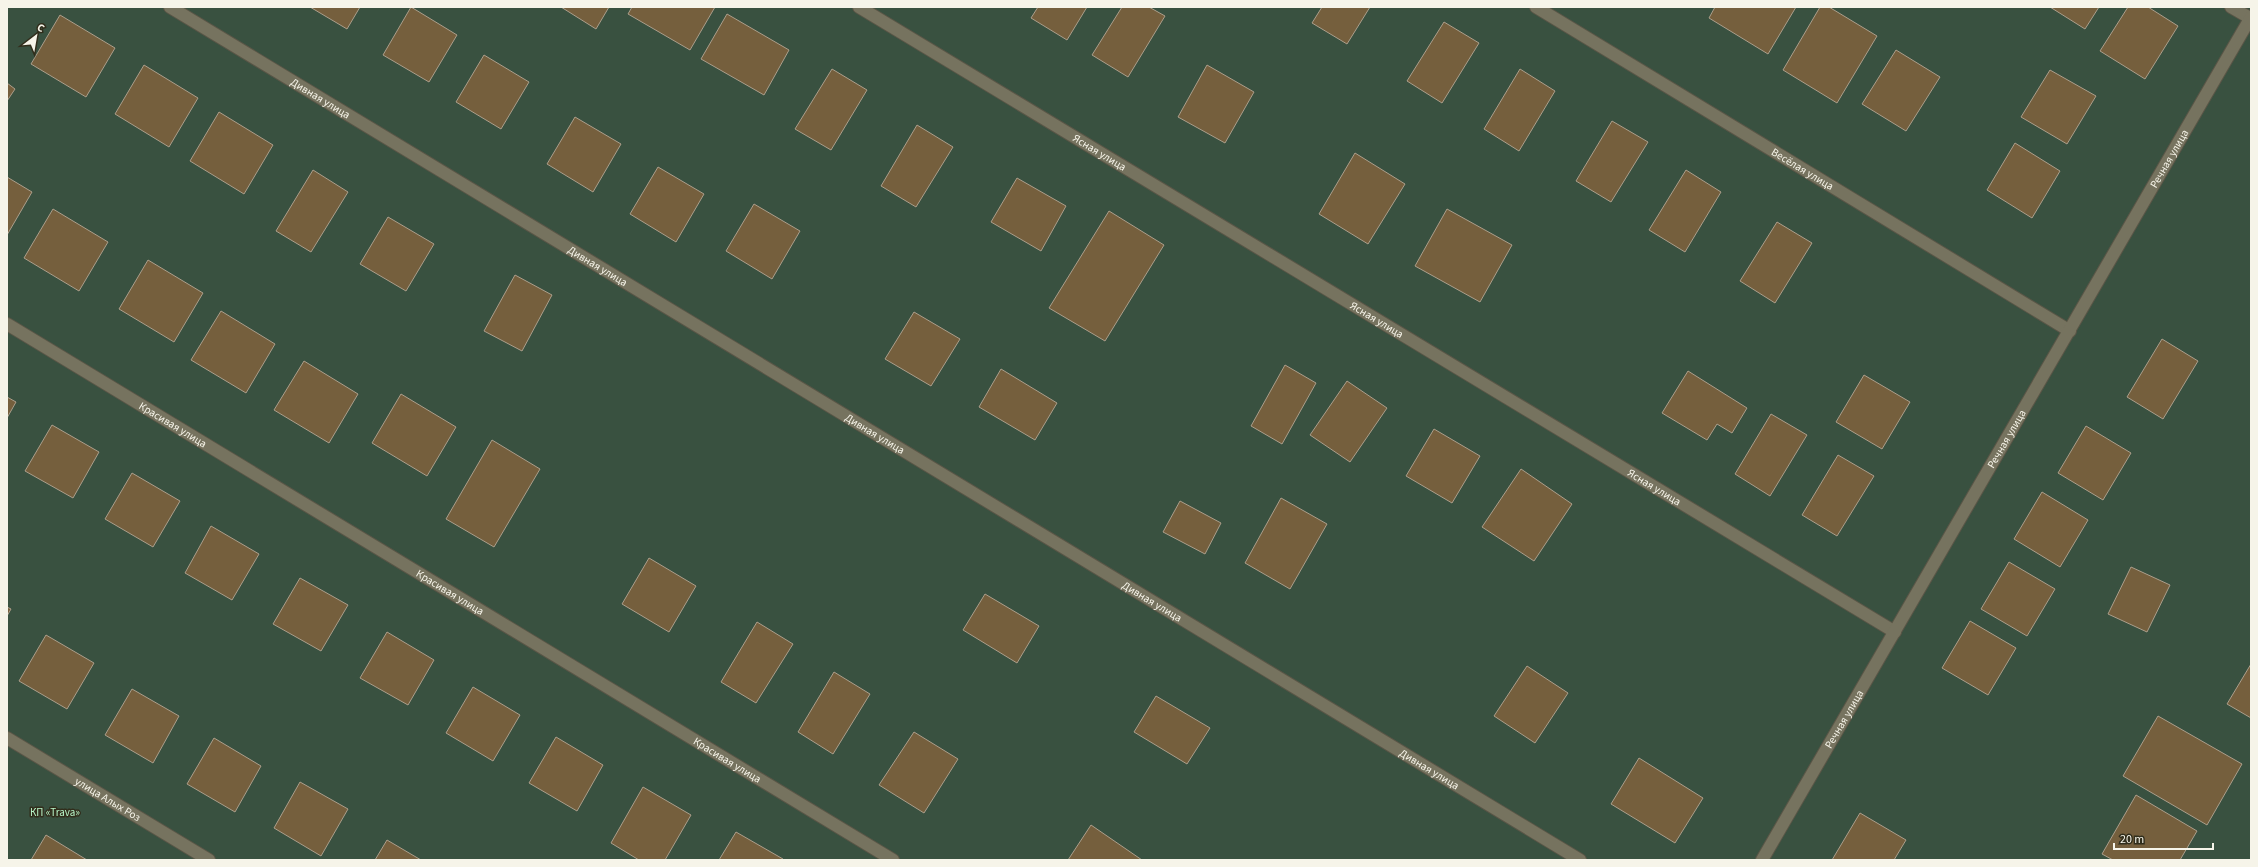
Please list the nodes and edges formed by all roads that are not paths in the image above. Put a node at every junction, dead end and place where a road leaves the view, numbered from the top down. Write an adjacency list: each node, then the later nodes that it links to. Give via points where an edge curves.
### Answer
1 (170, 7): 12 (street, Дивная улица)
2 (859, 7): 8 (street, Ясная улица)
3 (1536, 7): 7 (street, Весёлая улица)
4 (2231, 7): 5 (street)
5 (2250, 18): 7 (street, Речная улица)
6 (7, 324): 11 (street, Красивая улица)
7 (2070, 331): 8 (street, Речная улица)
8 (1895, 632): 13 (street, Речная улица)
9 (7, 738): 10 (street, улица Алых Роз)
10 (209, 860)
11 (893, 860)
12 (1580, 860)
13 (1762, 860)

